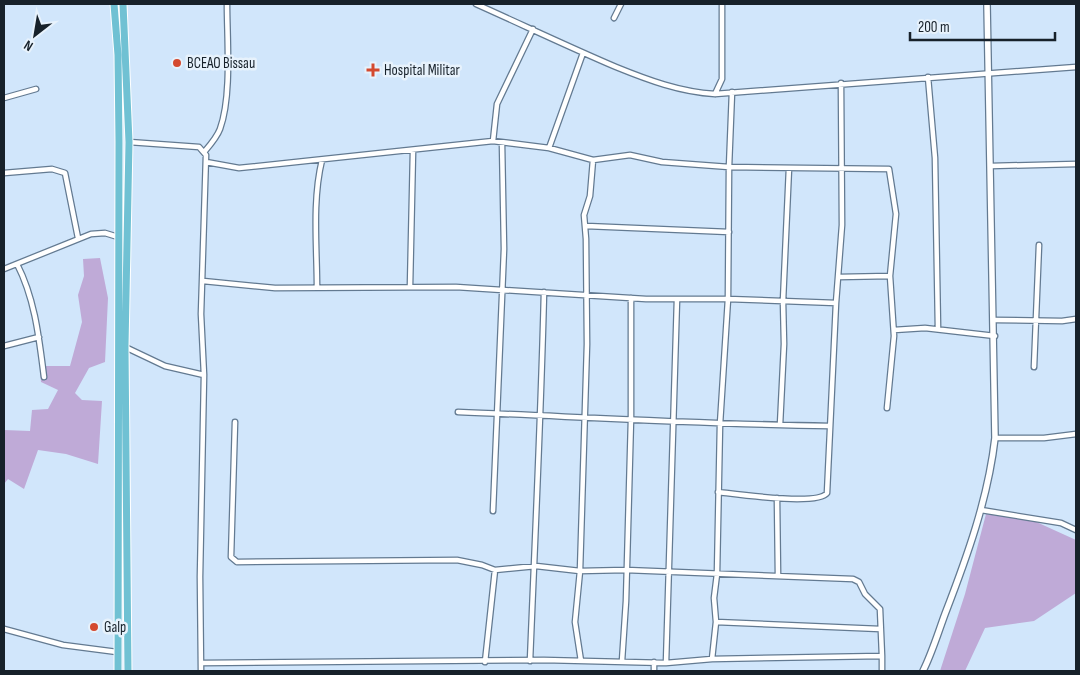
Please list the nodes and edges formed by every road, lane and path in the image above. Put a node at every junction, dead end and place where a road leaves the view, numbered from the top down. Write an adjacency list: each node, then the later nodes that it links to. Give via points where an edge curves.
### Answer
1 (114, 4): 36 (main road, via 118,55)
2 (123, 4): 20 (main road)
3 (227, 4): 23 (street, via 223,114 218,134)
4 (476, 4): 9 (street)
5 (621, 4): 8 (street)
6 (722, 4): 17 (street, via 722,79)
7 (987, 4): 12 (street)
8 (614, 18)
9 (533, 29): 10 (street); 19 (street, via 497,104)
10 (583, 53): 17 (street, via 652,81 693,93); 22 (street)
11 (1076, 67): 12 (street)
12 (989, 72): 13 (street); 29 (street)
13 (928, 76): 14 (street); 57 (street, via 935,158)
14 (841, 83): 16 (street); 32 (street)
15 (36, 89): 18 (street)
16 (732, 92): 17 (street); 30 (street)
17 (715, 94)
18 (4, 98)
19 (493, 141): 21 (street); 24 (street)
20 (129, 142): 23 (street, via 193,146); 62 (main road)
21 (502, 143): 22 (street); 46 (street)
22 (549, 148): 26 (street)
23 (205, 151): 27 (street)
24 (413, 151): 25 (street); 44 (street)
25 (322, 160): 27 (street, via 239,168); 45 (street, via 318,175 316,223)
26 (593, 160): 30 (street, via 630,155 662,162); 34 (street, via 590,196 584,210)
27 (206, 162): 43 (street)
28 (1076, 164): 29 (street)
29 (991, 166): 54 (street)
30 (729, 167): 31 (street); 35 (street)
31 (790, 168): 32 (street); 52 (street)
32 (840, 169): 41 (street, via 884,168 891,172 896,214); 42 (street, via 842,225)
33 (4, 173): 37 (street, via 52,169 65,173)
34 (586, 226): 35 (street); 48 (street)
35 (729, 232): 51 (street)
36 (118, 237): 37 (street, via 99,233); 94 (main road)
37 (78, 238): 39 (street)
38 (1039, 245): 56 (street)
39 (16, 264): 40 (street); 60 (street, via 29,294)
40 (4, 269)
41 (890, 276): 42 (street); 58 (street)
42 (839, 277): 53 (street)
43 (203, 281): 45 (street, via 276,288); 64 (street)
44 (410, 287): 45 (street); 46 (street)
45 (317, 288)
46 (502, 290): 47 (street); 68 (street)
47 (544, 292): 48 (street); 69 (street)
48 (587, 294): 49 (street); 70 (street)
49 (631, 298): 50 (street); 71 (street)
50 (676, 298): 51 (street); 73 (street)
51 (728, 299): 52 (street); 74 (street)
52 (783, 301): 53 (street); 75 (street)
53 (836, 303): 76 (street)
54 (995, 320): 56 (street); 59 (street)
55 (1076, 320): 56 (street)
56 (1038, 321): 63 (street)
57 (938, 329): 58 (street); 59 (street)
58 (894, 330): 66 (street)
59 (995, 336): 78 (street)
60 (39, 337): 61 (street); 65 (street)
61 (4, 346)
62 (125, 347): 64 (street, via 165,366); 105 (main road)
63 (1034, 367)
64 (204, 375): 102 (street, via 200,577)
65 (44, 377)
66 (887, 408)
67 (458, 412): 68 (street)
68 (496, 414): 69 (street); 82 (street)
69 (541, 415): 70 (street); 84 (street, via 536,473)
70 (585, 416): 71 (street); 87 (street)
71 (631, 419): 73 (street); 86 (street)
72 (235, 422): 85 (street, via 231,557 238,562 457,560)
73 (673, 422): 74 (street); 88 (street)
74 (720, 424): 75 (street); 79 (street)
75 (780, 425): 76 (street)
76 (829, 426): 80 (street, via 826,495)
77 (1076, 434): 78 (street)
78 (995, 438): 81 (street)
79 (718, 492): 80 (street); 89 (street)
80 (777, 498): 90 (street)
81 (981, 510): 83 (street, via 1061,524); 109 (street, via 966,560)
82 (493, 511)
83 (1076, 530)
84 (536, 566): 85 (street); 87 (street); 97 (street)
85 (495, 570): 100 (street)
86 (626, 570): 87 (street); 88 (street); 99 (street)
87 (580, 571): 98 (street, via 575,622)
88 (670, 571): 89 (street); 103 (street)
89 (717, 574): 90 (street); 91 (street)
90 (778, 576): 93 (street, via 857,580 864,594 879,608)
91 (716, 622): 93 (street); 96 (street)
92 (4, 629): 94 (street, via 63,645)
93 (880, 629): 95 (street)
94 (117, 652): 104 (main road)
95 (882, 656): 96 (street); 108 (street)
96 (712, 659): 103 (street)
97 (530, 661): 98 (street); 100 (street)
98 (581, 661): 99 (street)
99 (622, 661): 101 (street)
100 (486, 662): 102 (street)
101 (654, 662): 103 (street); 107 (street)
102 (202, 663): 106 (street)
103 (666, 663)
104 (118, 671)
105 (128, 671)
106 (201, 671)
107 (654, 671)
108 (882, 671)
109 (923, 671)

